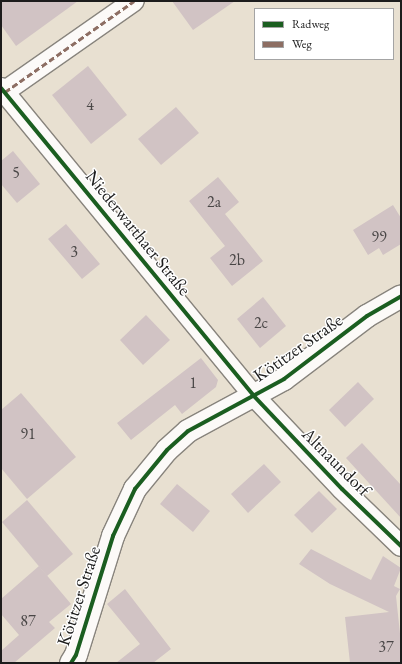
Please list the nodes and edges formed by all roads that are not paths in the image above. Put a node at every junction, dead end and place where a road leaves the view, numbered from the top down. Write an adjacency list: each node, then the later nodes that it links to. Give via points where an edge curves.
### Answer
1 (134, 1): 2 (street, Niederwarthaer Straße)
2 (2, 91): 4 (street, Niederwarthaer Straße)
3 (401, 296): 4 (street, Kötitzer Straße, via 368,316 284,380)
4 (253, 395): 5 (street, Altnaundorf, via 336,483); 6 (street, Kötitzer Straße, via 188,431 167,450 135,489 113,536)
5 (401, 546)
6 (72, 663)

